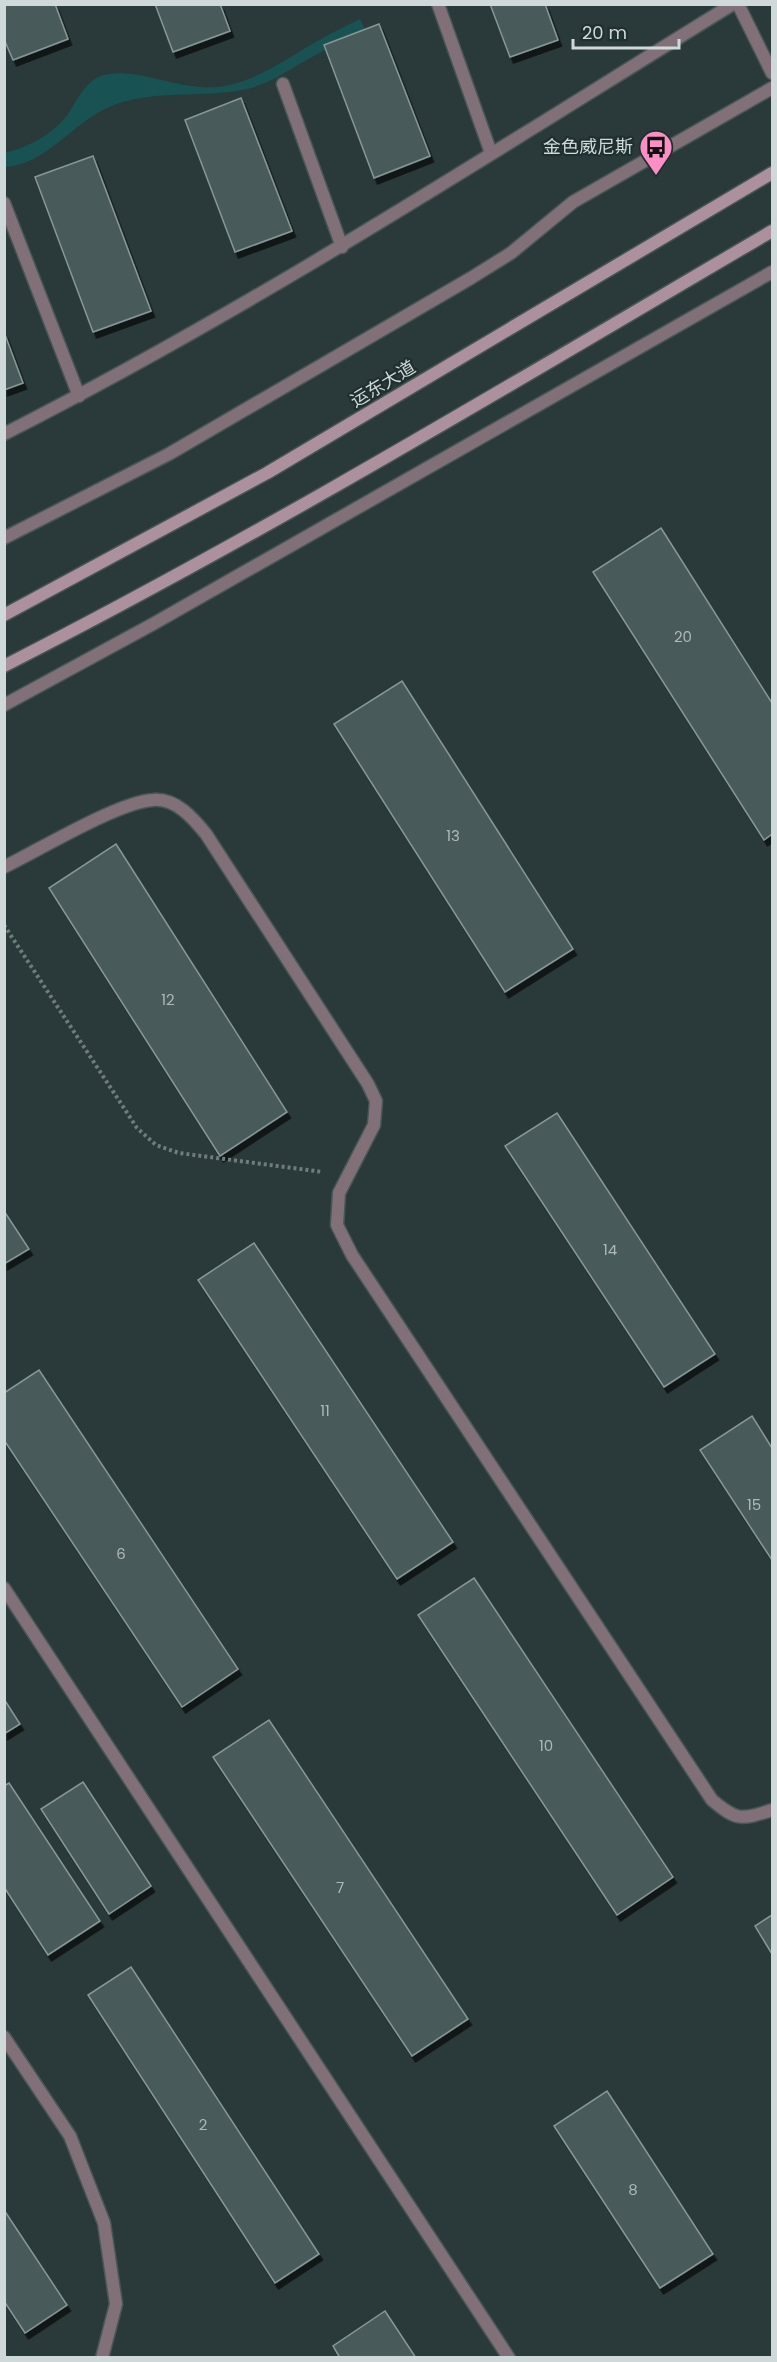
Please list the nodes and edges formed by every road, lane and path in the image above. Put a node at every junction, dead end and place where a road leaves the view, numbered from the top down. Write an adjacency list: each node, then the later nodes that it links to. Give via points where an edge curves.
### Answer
1 (438, 4): 7 (lane)
2 (733, 4): 7 (lane)
3 (738, 4): 4 (lane)
4 (772, 73)
5 (283, 84): 11 (lane)
6 (772, 88): 15 (lane, via 573,202 511,253 471,278 169,454)
7 (491, 153): 11 (lane)
8 (772, 173): 16 (main road, 运东大道, via 267,473)
9 (4, 203): 13 (lane)
10 (772, 231): 17 (main road, via 310,501)
11 (342, 247): 13 (lane)
12 (772, 272): 18 (lane)
13 (80, 396): 14 (lane)
14 (4, 434)
15 (4, 538)
16 (4, 615)
17 (4, 666)
18 (4, 705)
19 (4, 867): 21 (lane, via 123,809 154,800 179,807 193,818 376,1101 374,1125)
20 (4, 925): 21 (path, via 137,1128 156,1145 179,1153)
21 (348, 1175): 23 (lane, via 339,1193 337,1225 352,1255 712,1800 730,1816 750,1817)
22 (4, 1588): 26 (lane)
23 (772, 1810)
24 (4, 2037): 25 (lane, via 70,2136 104,2223 116,2304)
25 (102, 2358)
26 (509, 2358)

